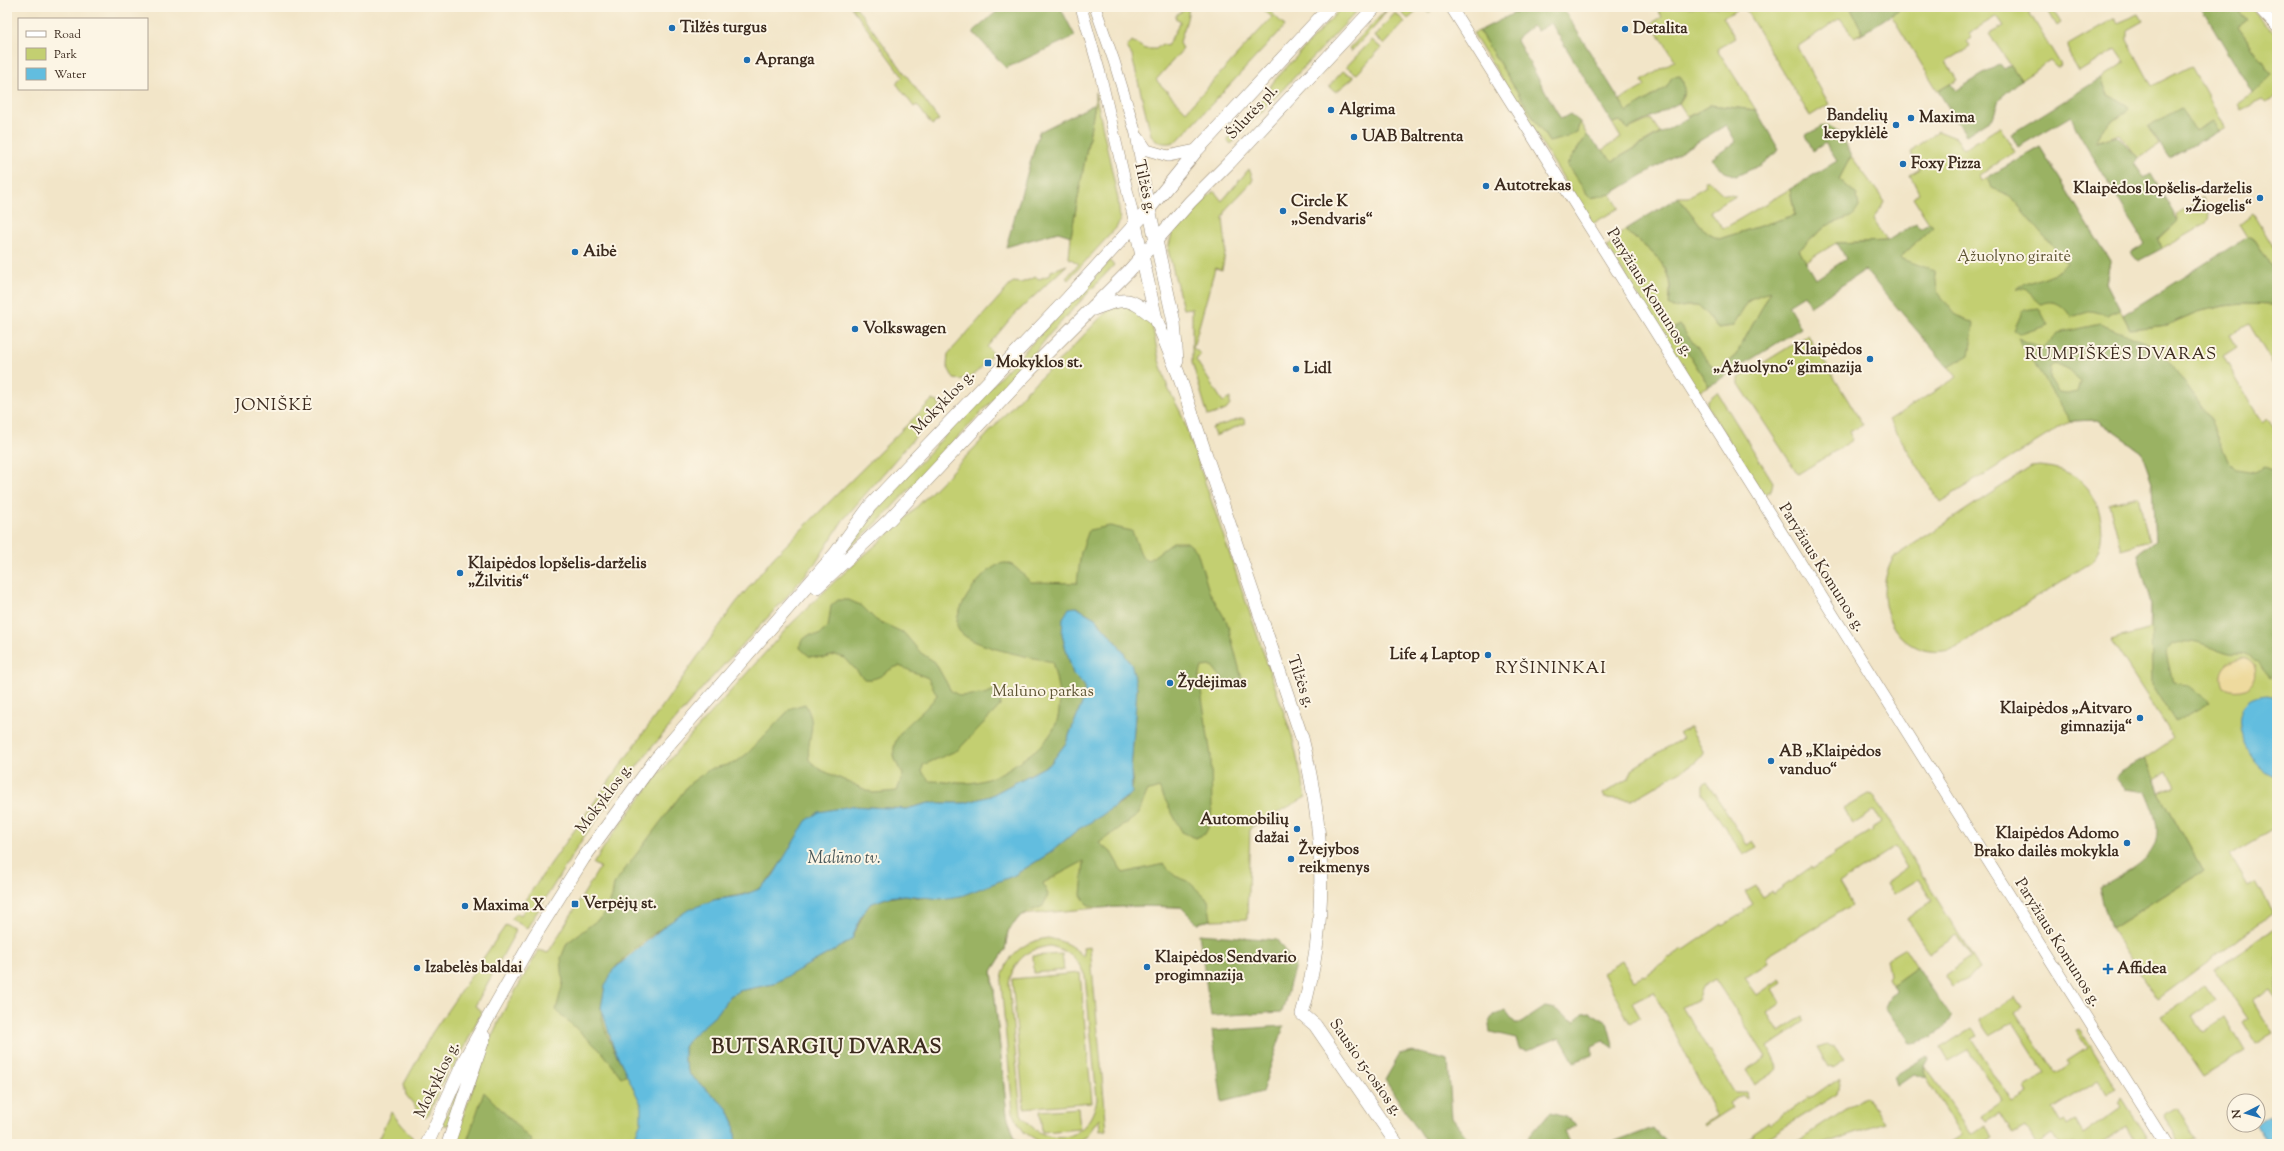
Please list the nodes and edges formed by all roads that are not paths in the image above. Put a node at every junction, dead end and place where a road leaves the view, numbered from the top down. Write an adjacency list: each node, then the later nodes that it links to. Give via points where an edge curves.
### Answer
1 (1081, 7): 11 (street, Tilžės g., via 1100,73)
2 (1095, 7): 8 (street, Tilžės g.)
3 (1330, 7): 9 (main road, Šilutės pl.)
4 (1374, 7): 12 (main road, Šilutės pl., via 1229,163 1186,205)
5 (1451, 7): 23 (street, Paryžiaus Komunos g.)
6 (2258, 7): 7 (street)
7 (2277, 27)
8 (1136, 134): 9 (street, via 1148,150 1168,156); 10 (street, Tilžės g.)
9 (1197, 150): 10 (main road, Šilutės pl.)
10 (1149, 208): 11 (main road, Mokyklos g.); 12 (main road, Tilžės g.)
11 (1135, 224): 13 (main road, Tilžės g.); 17 (main road, Mokyklos g., via 870,506 835,554)
12 (1156, 242): 13 (main road, Mokyklos g.); 16 (main road, Tilžės g., via 1174,322)
13 (1141, 258): 14 (main road, Mokyklos g.); 15 (main road, Tilžės g.)
14 (1090, 310): 15 (main road, via 1119,300 1127,300 1137,304); 17 (main road, Mokyklos g., via 890,519)
15 (1156, 319): 16 (main road, Tilžės g.)
16 (1178, 373): 19 (main road, Tilžės g., via 1302,738 1316,802 1321,866 1320,910 1312,970)
17 (773, 628): 18 (main road, Mokyklos g., via 694,714 607,823 550,911)
18 (494, 1011): 20 (main road, Mokyklos g., via 466,1057); 21 (main road, Mokyklos g.)
19 (1302, 1014): 22 (main road, Sausio 15-osios g., via 1315,1025)
20 (428, 1139): 21 (main road)
21 (449, 1142)
22 (1397, 1144)
23 (2166, 1144)

